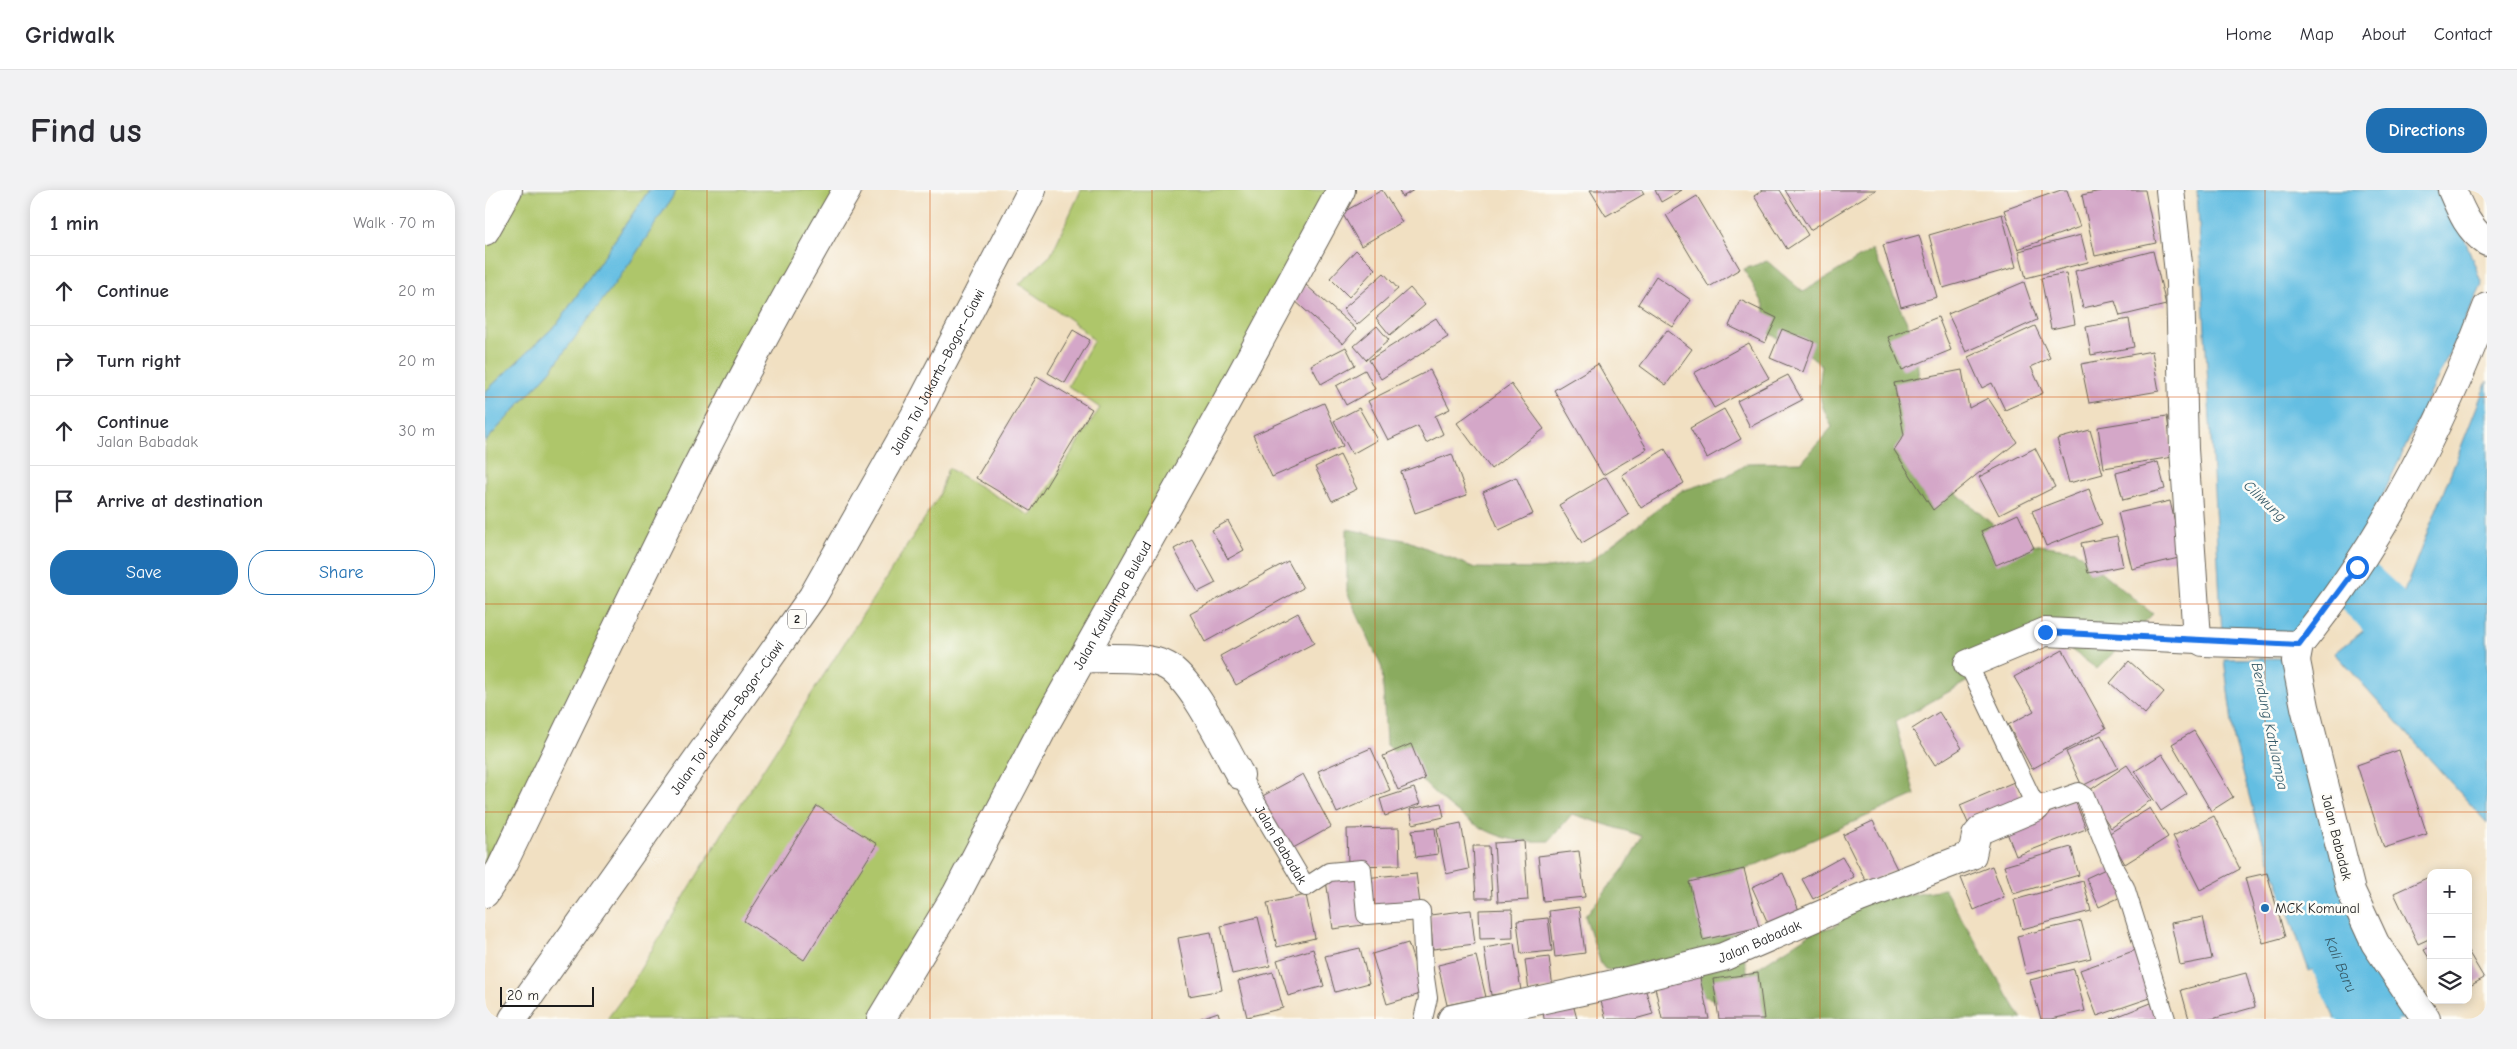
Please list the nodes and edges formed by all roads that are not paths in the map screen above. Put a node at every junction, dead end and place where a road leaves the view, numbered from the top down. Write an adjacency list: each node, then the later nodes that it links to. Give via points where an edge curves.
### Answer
1 (508, 190): 7 (main road)
2 (847, 190): 16 (main road, via 787,292 622,618 500,870)
3 (1032, 190): 17 (main road, Jalan Tol Jakarta–Bogor–Ciawi / 2, via 917,412 813,596)
4 (1341, 190): 12 (main road, Jalan Katulampa Buleud)
5 (2170, 190): 10 (main road, via 2180,282 2184,449)
6 (2452, 190): 8 (main road, via 2464,218)
7 (485, 230)
8 (2487, 242)
9 (2487, 307): 11 (main road, via 2451,395 2403,492 2357,567)
10 (2208, 641): 11 (main road); 13 (main road, via 2045,632)
11 (2294, 643): 22 (main road, Jalan Babadak, via 2305,707 2351,891 2375,943)
12 (1083, 658): 14 (main road, via 1138,660 1167,666 1201,706); 18 (main road, Jalan Katulampa Buleud, via 960,889)
13 (1967, 664): 15 (lane)
14 (1240, 775): 19 (lane, Jalan Babadak, via 1306,887 1329,872 1362,869 1366,915 1421,911 1428,998)
15 (2036, 807): 20 (main road, Jalan Babadak, via 1981,830 1976,836 1972,855 1860,898 1723,957); 21 (lane, Jalan Babadak, via 2079,792 2085,796 2125,887)
16 (485, 893)
17 (513, 1019)
18 (881, 1019)
19 (1423, 1019)
20 (1453, 1019)
21 (2166, 1019)
22 (2426, 1019)

